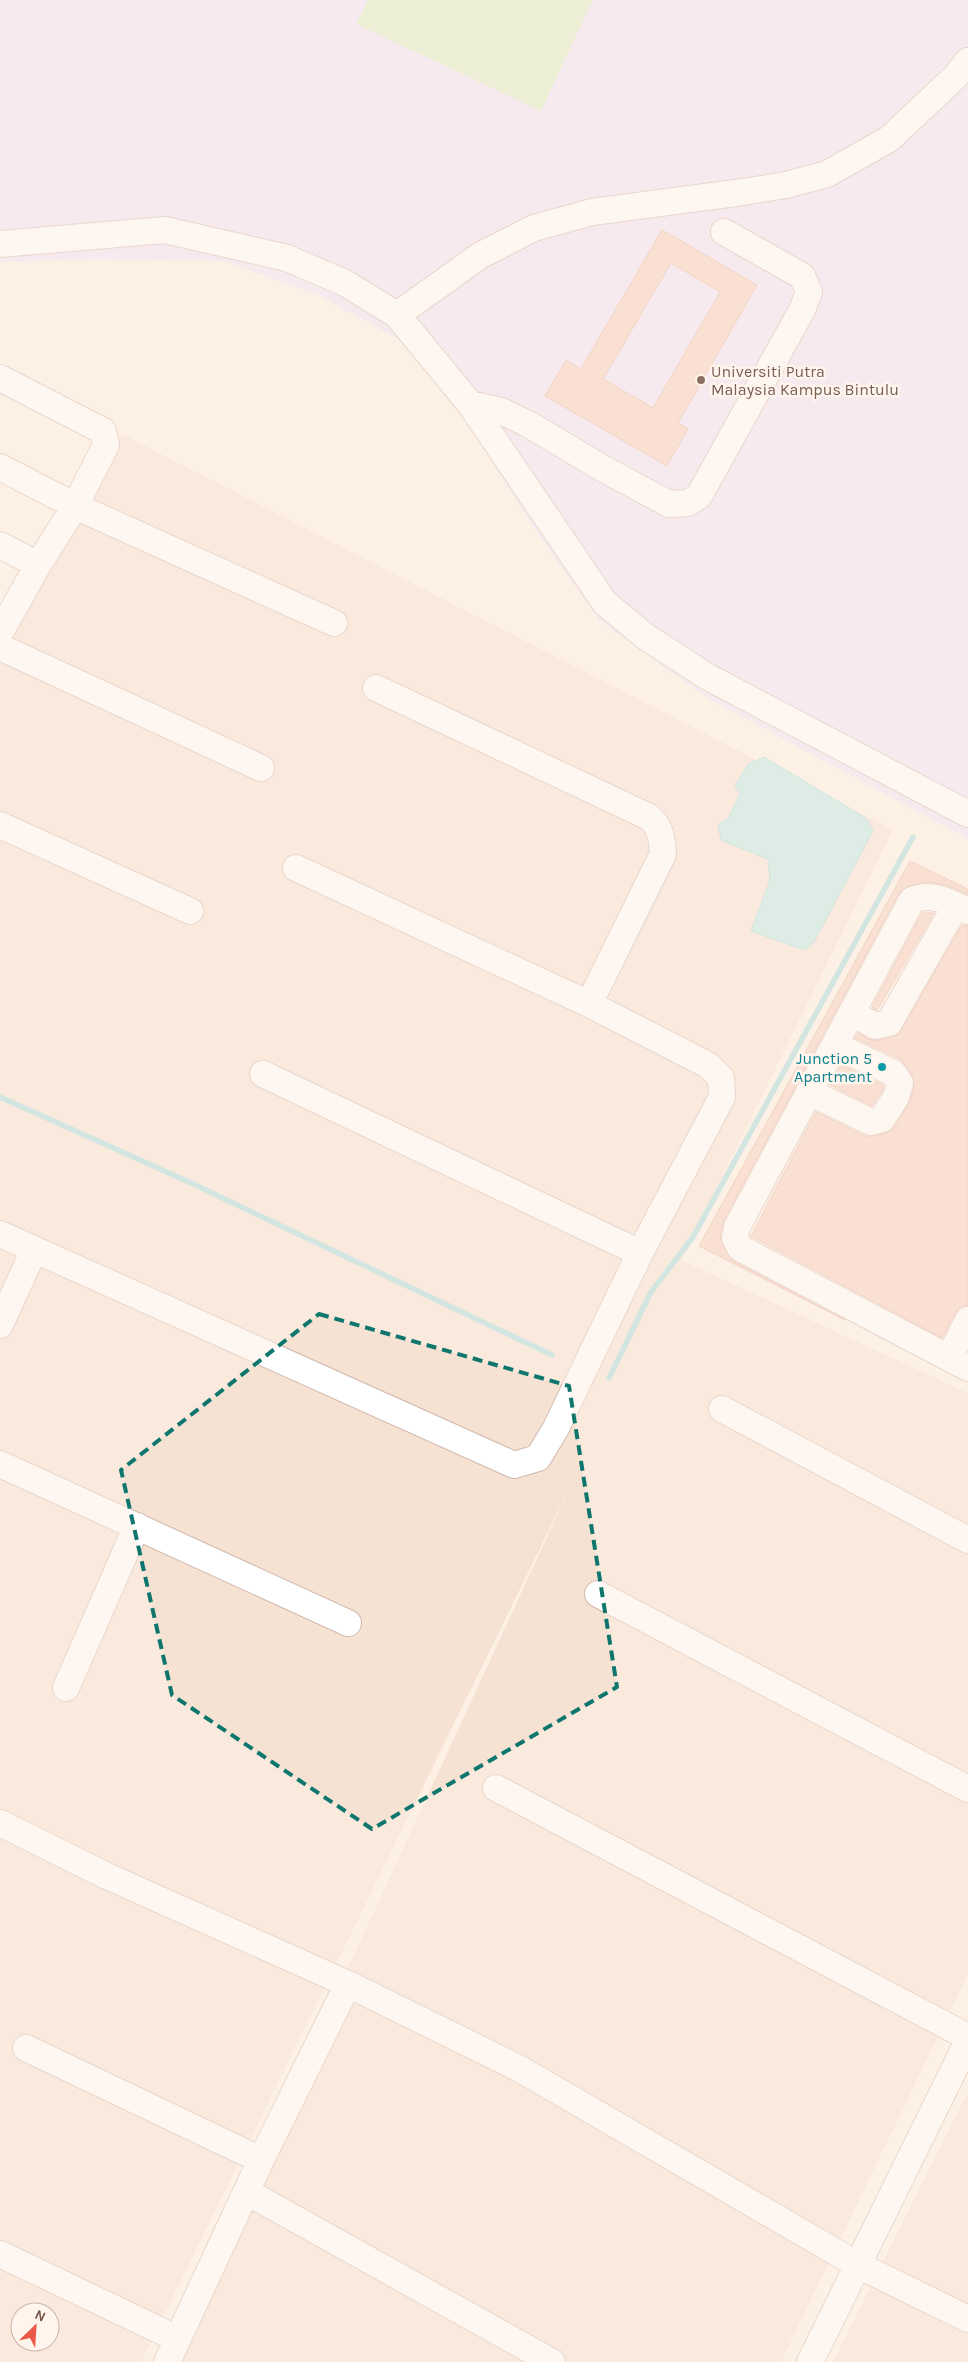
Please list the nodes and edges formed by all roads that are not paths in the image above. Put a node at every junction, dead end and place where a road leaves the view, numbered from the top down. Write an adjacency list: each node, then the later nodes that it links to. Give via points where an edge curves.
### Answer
1 (968, 61): 4 (street, via 955,78 889,139 827,174 777,186 592,212 534,228 482,256)
2 (724, 232): 6 (street, via 802,276 808,292 802,310 698,496 688,503 669,504 530,424 501,411)
3 (0, 244): 4 (street, via 165,230 287,258 346,283)
4 (396, 315): 6 (street)
5 (0, 378): 8 (street, via 104,431 106,445)
6 (470, 404): 16 (street, via 605,603 646,638 708,677)
7 (0, 467): 8 (street)
8 (75, 506): 10 (street); 11 (street)
9 (0, 545): 10 (street)
10 (38, 565): 12 (street)
11 (334, 623)
12 (0, 633)
13 (0, 647): 15 (street)
14 (376, 688): 21 (street, via 656,823 663,854)
15 (261, 768)
16 (968, 814)
17 (0, 825): 20 (street)
18 (296, 868): 21 (street)
19 (962, 908): 22 (street, via 890,1023 875,1026); 22 (street, via 932,896 912,900)
20 (190, 911)
21 (589, 1004): 28 (street, via 708,1065 721,1078 722,1097)
22 (852, 1013): 23 (street)
23 (835, 1045): 25 (street); 25 (street, via 893,1073 900,1083 890,1109 882,1119 871,1122)
24 (263, 1074): 28 (street)
25 (809, 1092): 31 (street, via 737,1227 735,1238 740,1248)
26 (0, 1234): 27 (street)
27 (34, 1250): 28 (street, via 514,1464 538,1458 556,1428); 30 (street)
28 (640, 1253)
29 (968, 1320): 31 (street)
30 (0, 1325)
31 (958, 1363)
32 (722, 1410): 35 (street)
33 (0, 1464): 34 (street)
34 (137, 1526): 37 (street); 38 (street)
35 (968, 1540)
36 (598, 1594): 40 (street)
37 (348, 1623)
38 (66, 1688)
39 (496, 1788): 43 (street)
40 (968, 1789)
41 (0, 1824): 42 (street, via 107,1876)
42 (348, 1984): 47 (street); 50 (street, via 520,2069)
43 (968, 2037)
44 (968, 2041): 46 (street)
45 (26, 2048): 47 (street)
46 (960, 2077): 50 (street)
47 (261, 2160): 48 (street)
48 (246, 2192): 52 (street); 53 (street)
49 (0, 2254): 52 (street)
50 (858, 2265): 51 (street); 54 (street)
51 (968, 2319)
52 (172, 2351)
53 (552, 2362)
54 (810, 2362)

